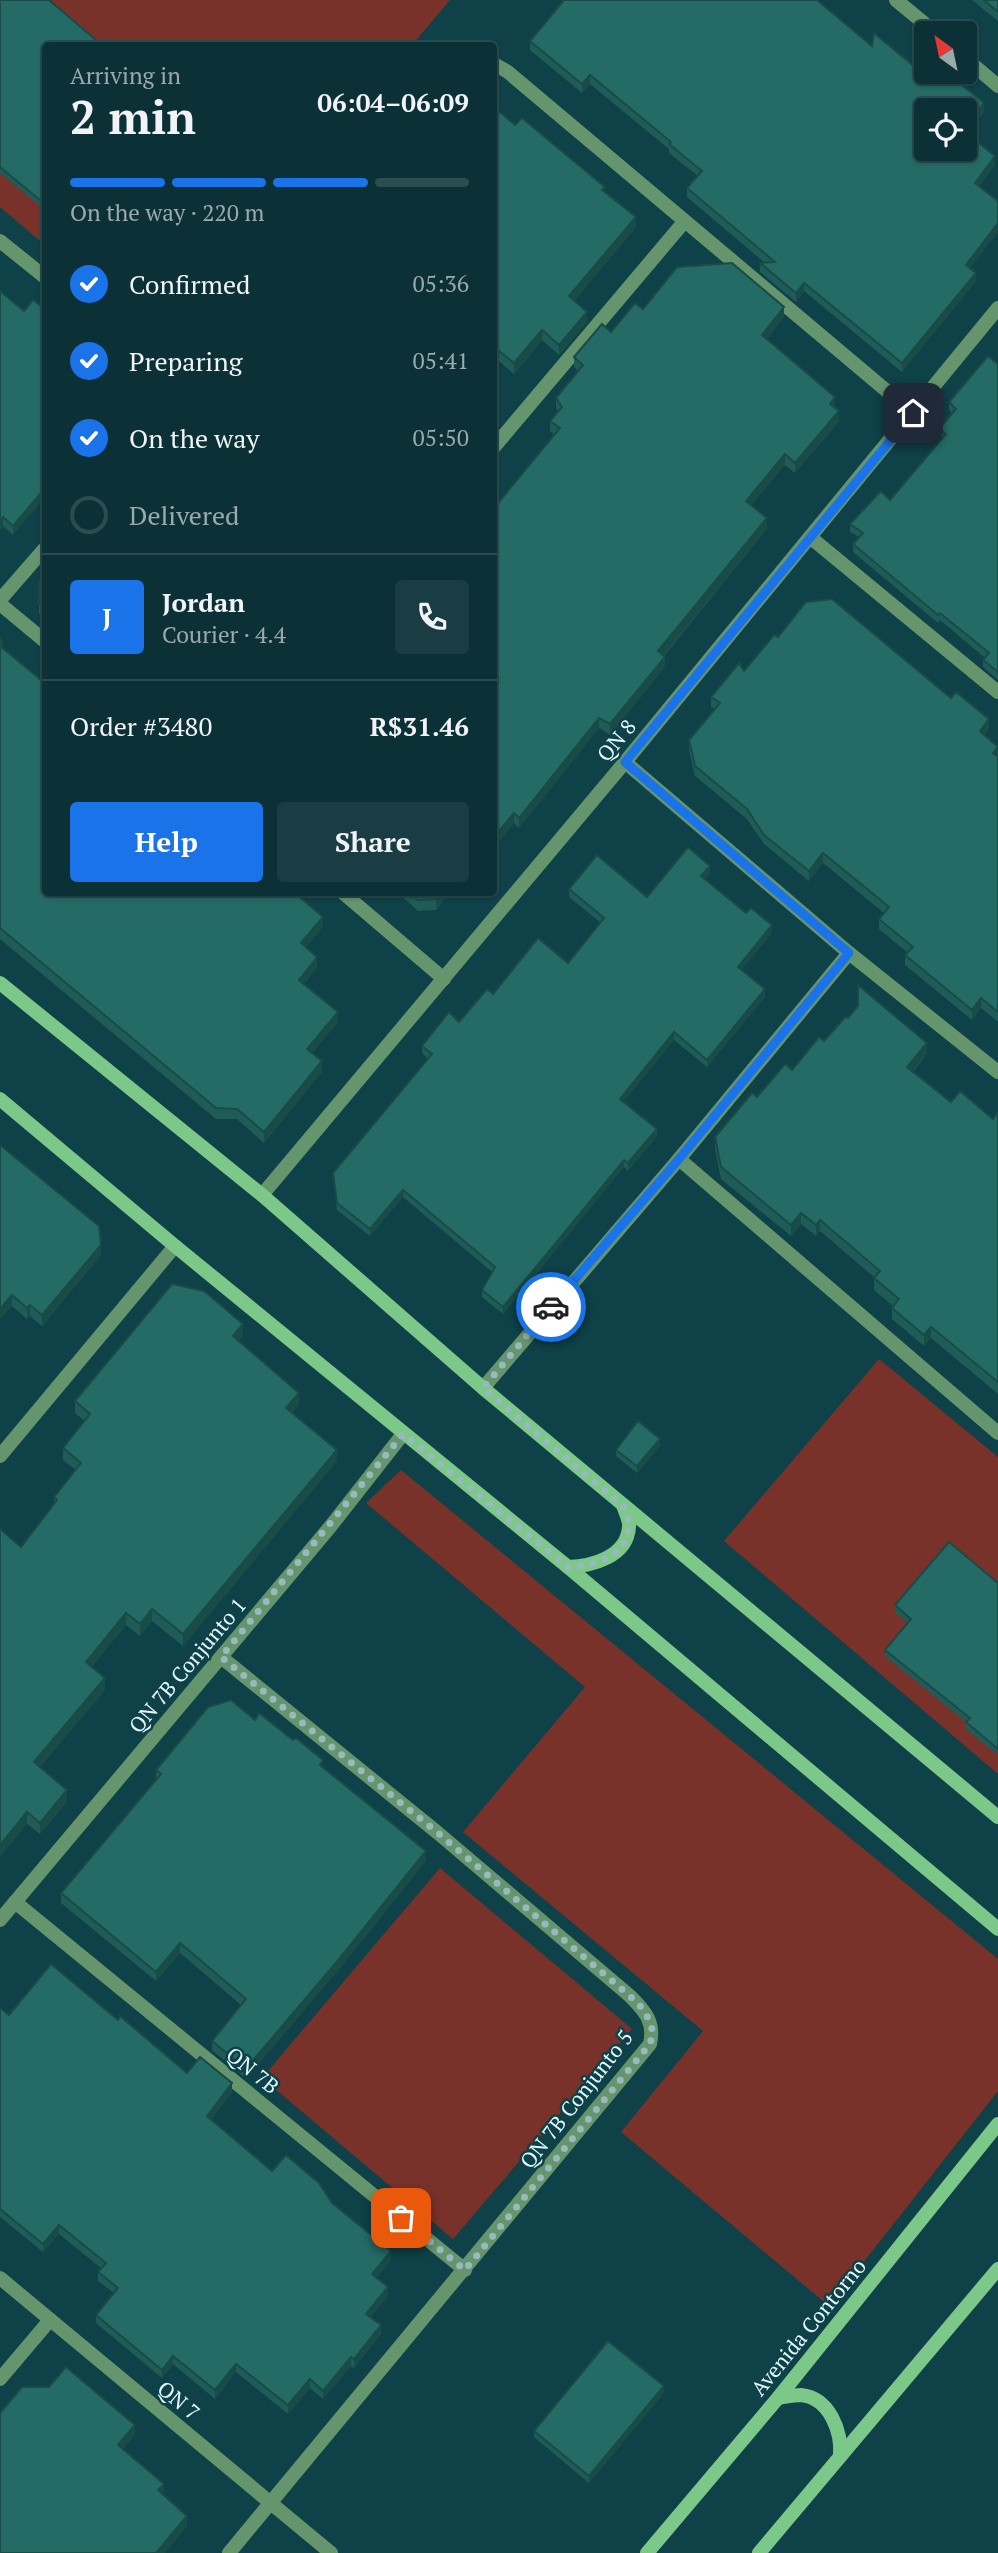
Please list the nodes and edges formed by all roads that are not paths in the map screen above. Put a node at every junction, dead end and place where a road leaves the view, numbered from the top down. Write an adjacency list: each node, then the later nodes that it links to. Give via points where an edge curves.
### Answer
1 (896, 0): 2 (street)
2 (921, 21)
3 (497, 66): 6 (street)
4 (977, 68): 5 (street)
5 (998, 86)
6 (684, 222): 10 (street); 11 (street)
7 (0, 241): 8 (street)
8 (42, 275)
9 (998, 308): 10 (street, QN 8)
10 (913, 413): 12 (street, QN 8)
11 (497, 443)
12 (810, 537): 16 (street); 17 (street, QN 8)
13 (42, 552): 14 (street)
14 (0, 602): 15 (street)
15 (42, 639)
16 (998, 692)
17 (625, 762): 19 (street); 20 (street, QN 8)
18 (347, 896): 20 (street)
19 (849, 953): 22 (street); 24 (street)
20 (444, 979): 25 (street, QN 8)
21 (0, 983): 25 (main road)
22 (998, 1072)
23 (0, 1098): 26 (main road)
24 (679, 1159): 27 (street); 28 (street)
25 (262, 1195): 27 (main road)
26 (175, 1246): 29 (main road); 30 (street)
27 (483, 1388): 31 (main road)
28 (998, 1433)
29 (403, 1434): 32 (main road); 33 (street, QN 7B Conjunto 1)
30 (0, 1456)
31 (623, 1506): 32 (main road, via 630,1525 618,1550 604,1561); 34 (main road)
32 (568, 1567): 37 (main road)
33 (221, 1657): 35 (street, QN 7B Conjunto 1); 40 (street, QN 7B Conjunto 5, via 600,1970 637,2002 649,2020 650,2044)
34 (998, 1818)
35 (15, 1902): 36 (street, QN 7B Conjunto 1); 40 (street, QN 7B)
36 (0, 1920)
37 (998, 1929)
38 (998, 2124): 44 (main road, Avenida Contorno)
39 (998, 2269): 45 (main road)
40 (465, 2270): 46 (street, QN 7B Conjunto 5)
41 (0, 2278): 42 (street, QN 7)
42 (50, 2320): 43 (street); 46 (street, QN 7)
43 (0, 2379)
44 (778, 2398): 45 (main road, via 801,2395 829,2413 840,2431); 49 (main road, Avenida Contorno)
45 (840, 2456): 50 (main road)
46 (270, 2504): 47 (street, QN 7B Conjunto 5); 48 (street, QN 7)
47 (229, 2553)
48 (331, 2553)
49 (647, 2553)
50 (759, 2553)

